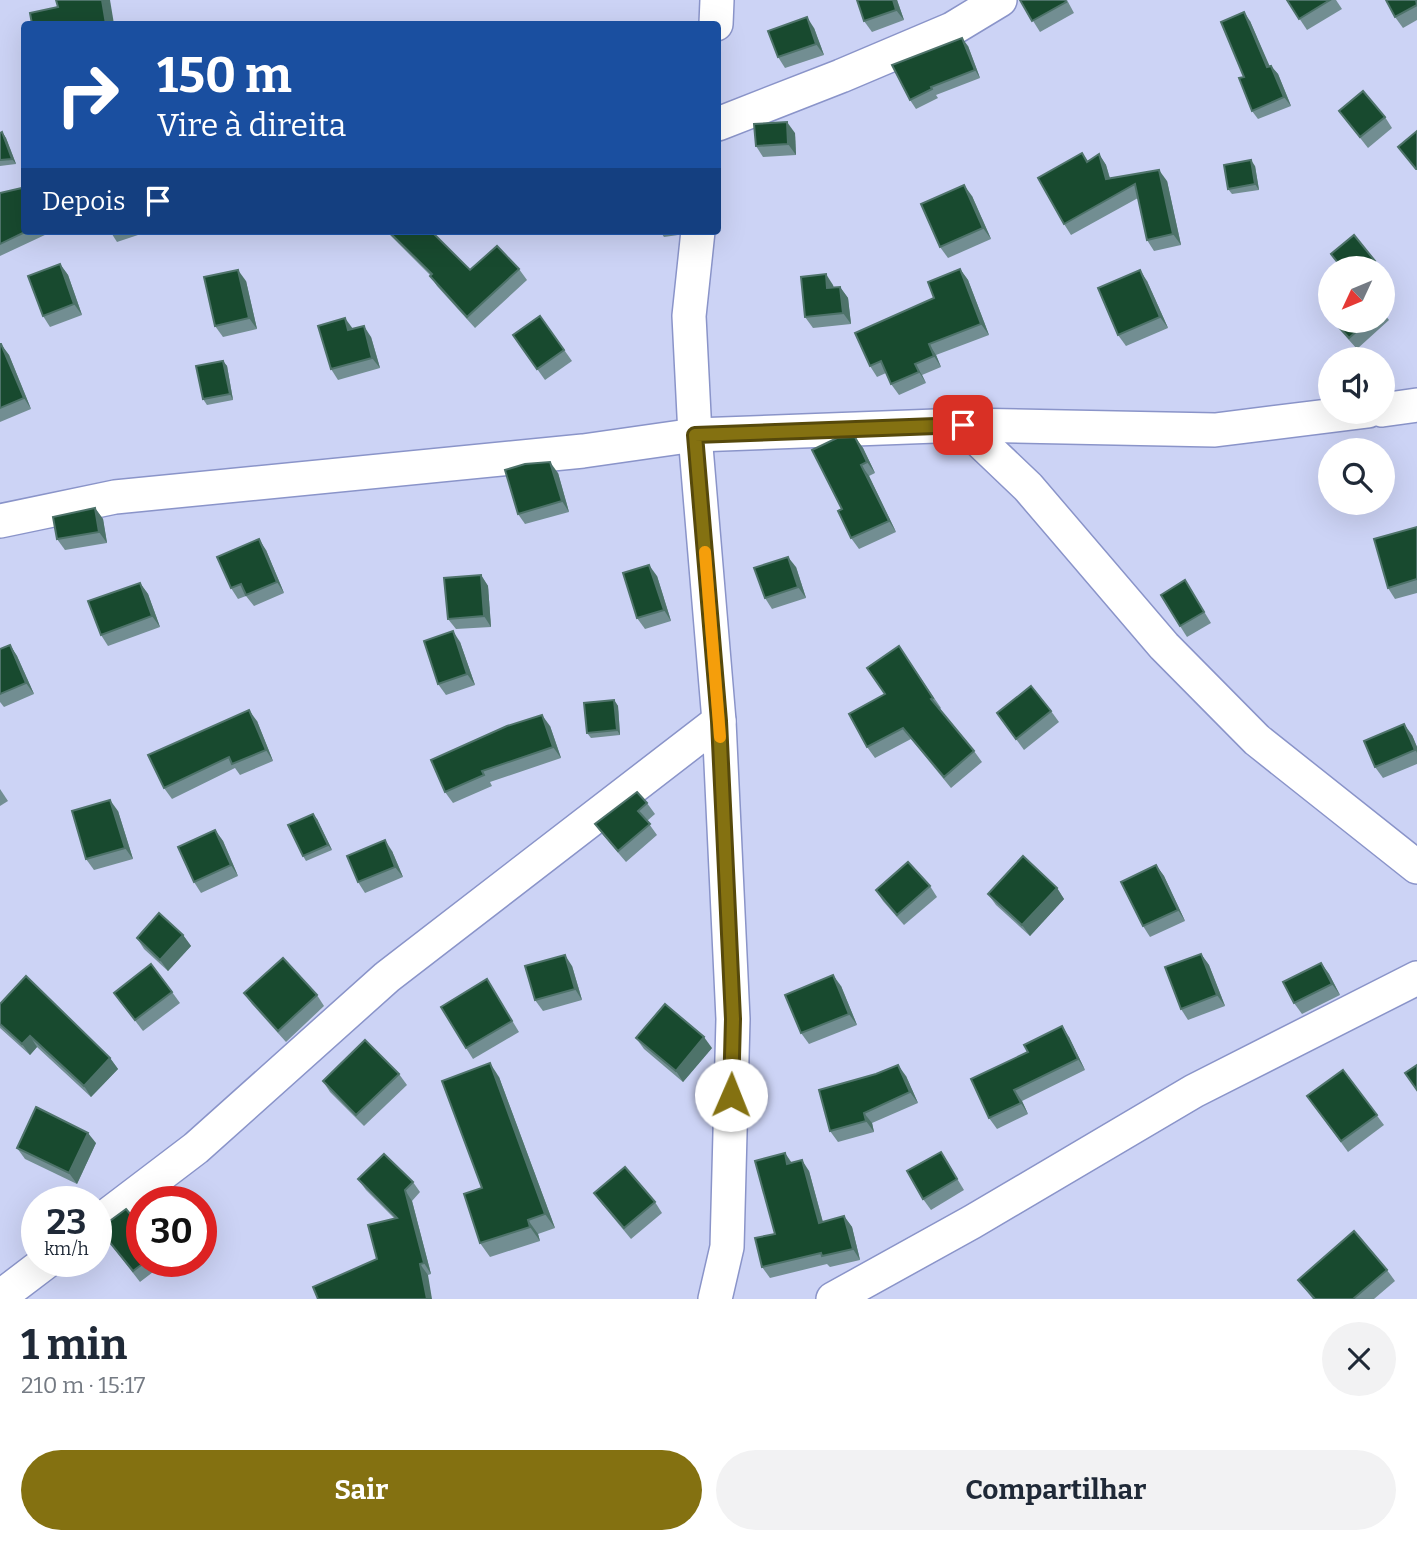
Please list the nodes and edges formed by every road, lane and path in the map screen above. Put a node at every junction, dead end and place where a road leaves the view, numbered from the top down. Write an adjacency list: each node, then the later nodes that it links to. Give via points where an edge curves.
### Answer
1 (717, 0): 3 (street)
2 (1000, 0): 4 (street, via 951,29)
3 (716, 21)
4 (721, 123)
5 (698, 235): 10 (street, via 689,316)
6 (1417, 405): 7 (street)
7 (1395, 408)
8 (1318, 417): 9 (street, via 1215,430)
9 (963, 425): 10 (street); 13 (street, via 1028,487 1164,646 1257,740)
10 (695, 435): 11 (street, via 583,451 115,497); 12 (street)
11 (0, 521)
12 (719, 721): 15 (street, via 387,977 196,1148); 18 (street, via 733,1019 727,1247)
13 (1417, 867)
14 (1417, 978): 19 (street, via 1194,1091)
15 (112, 1212)
16 (26, 1277): 17 (street)
17 (0, 1297)
18 (715, 1299)
19 (833, 1299)

